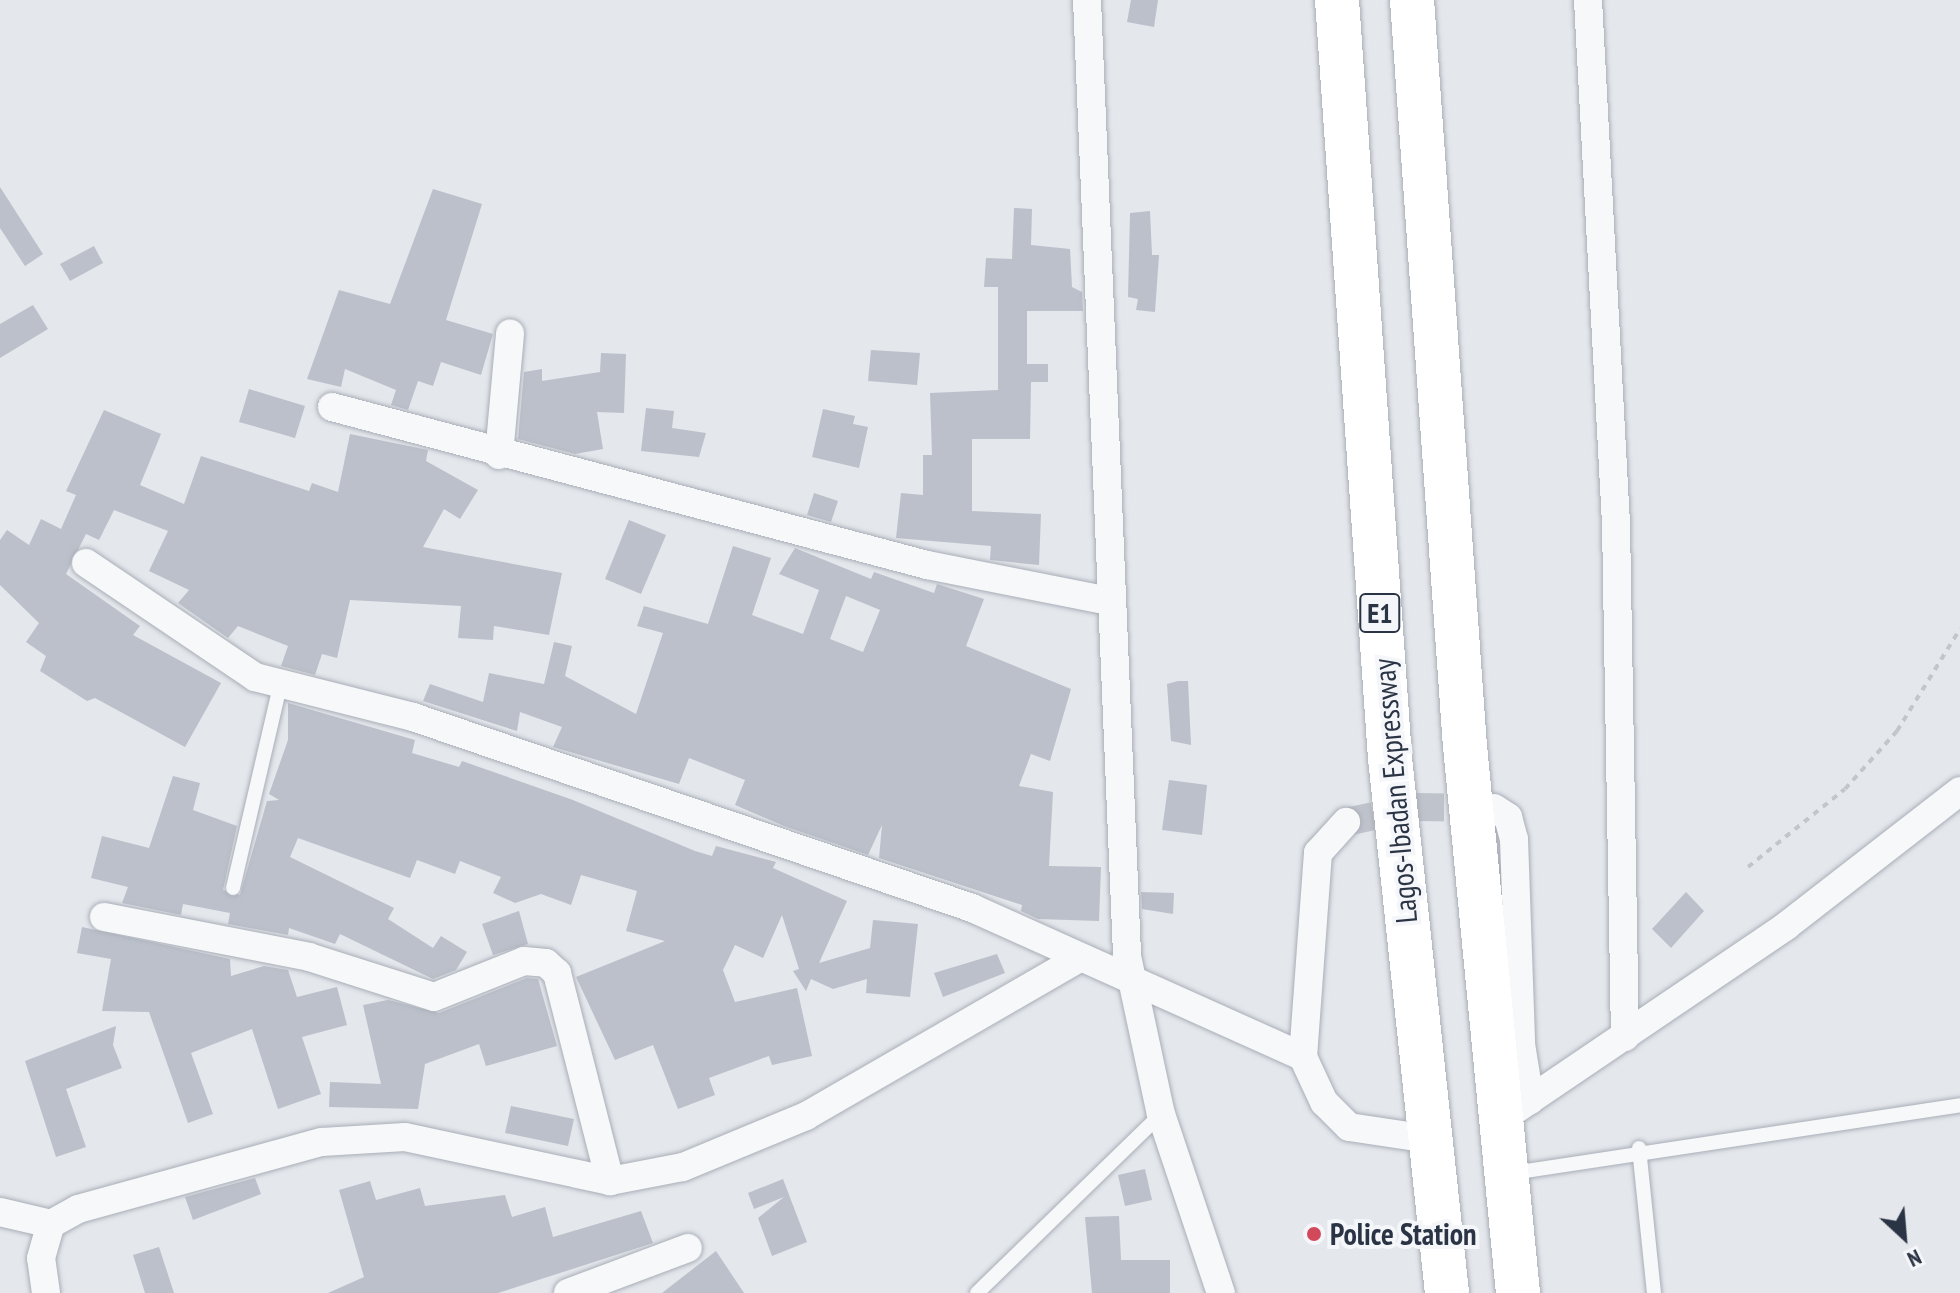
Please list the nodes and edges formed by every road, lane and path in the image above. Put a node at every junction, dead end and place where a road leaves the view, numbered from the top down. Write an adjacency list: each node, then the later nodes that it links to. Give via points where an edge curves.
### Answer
1 (1087, 0): 9 (street)
2 (1337, 0): 25 (highway, Lagos-Ibadan Expressway / E1, via 1390,758)
3 (1412, 0): 23 (highway)
4 (1588, 0): 20 (street, via 1616,523)
5 (510, 333): 7 (street)
6 (332, 407): 7 (street)
7 (499, 455): 9 (street, via 927,565)
8 (86, 563): 11 (street)
9 (1109, 601): 19 (street)
10 (1960, 629): 15 (path, via 1897,731 1845,789)
11 (280, 686): 16 (lane); 18 (street, via 413,717 972,908)
12 (1960, 791): 20 (street)
13 (1494, 808): 23 (street, via 1508,817 1514,839 1521,1044)
14 (1346, 822): 21 (street, via 1318,853)
15 (1748, 867)
16 (233, 888)
17 (104, 917): 28 (street, via 309,957 434,997 524,961 546,963 557,973)
18 (1076, 960): 19 (street); 28 (street, via 806,1116 683,1167)
19 (1131, 983): 21 (street); 24 (street)
20 (1625, 1037): 23 (street)
21 (1303, 1057): 25 (street, via 1324,1102 1349,1127)
22 (1960, 1105): 26 (lane)
23 (1515, 1110): 27 (highway)
24 (1161, 1114): 34 (lane); 35 (street)
25 (1429, 1139): 36 (highway, Lagos-Ibadan Expressway / E1)
26 (1639, 1148): 27 (lane); 38 (lane)
27 (1504, 1174): 37 (highway)
28 (610, 1181): 30 (street, via 405,1137 322,1142 175,1177)
29 (0, 1212): 30 (street)
30 (51, 1224): 32 (street, via 41,1258)
31 (688, 1248): 33 (street)
32 (46, 1293)
33 (568, 1293)
34 (977, 1293)
35 (1221, 1293)
36 (1447, 1293)
37 (1518, 1293)
38 (1654, 1293)

